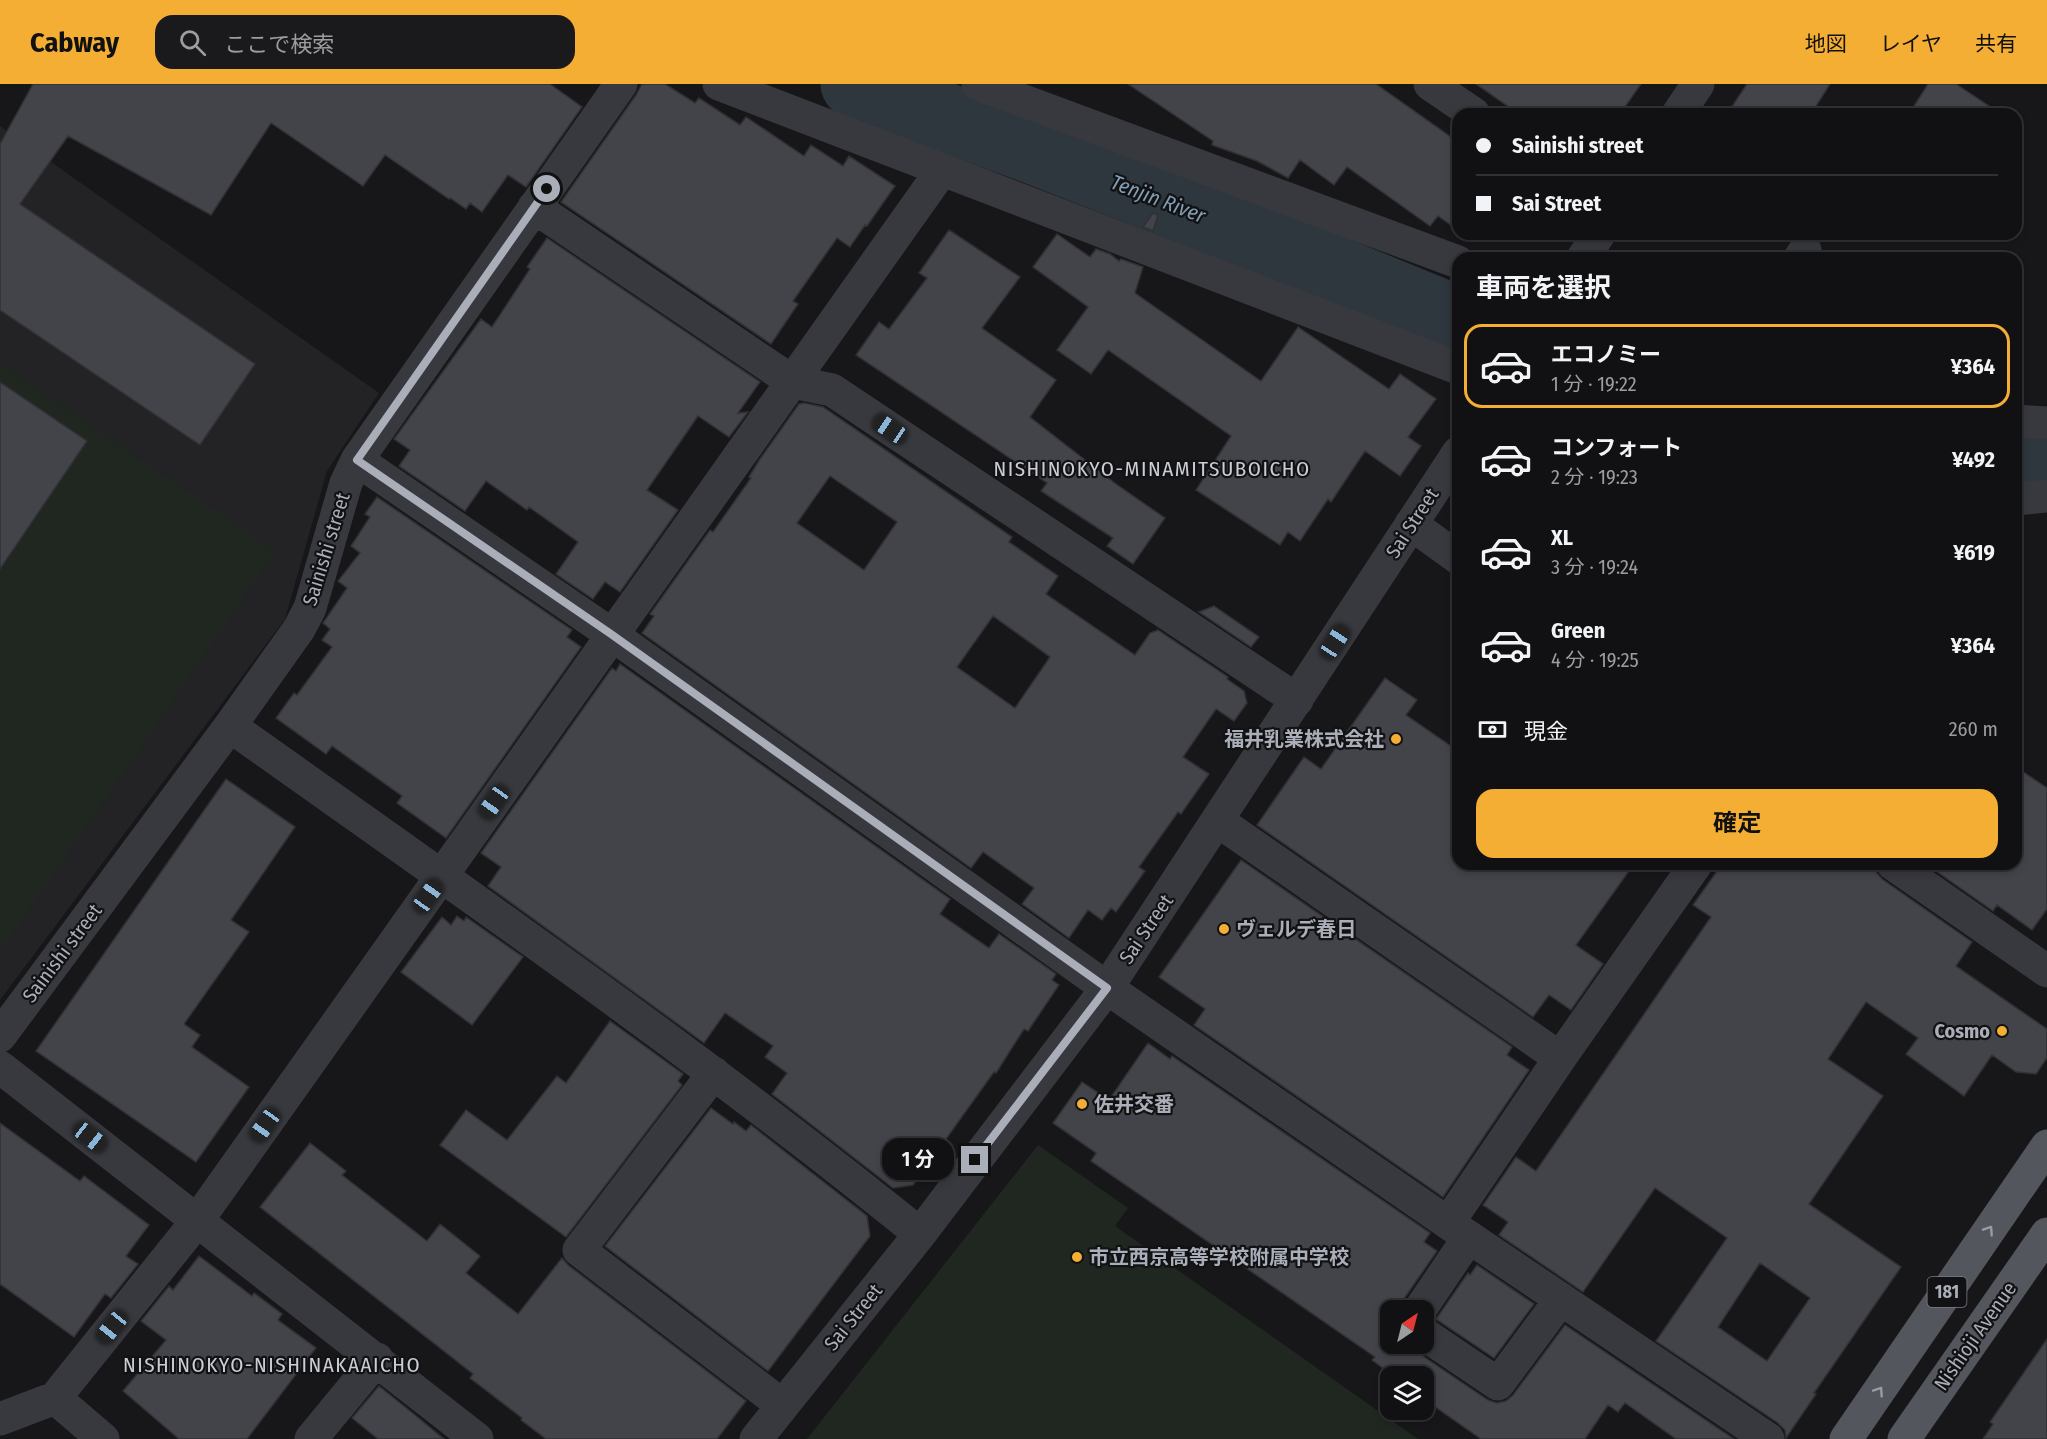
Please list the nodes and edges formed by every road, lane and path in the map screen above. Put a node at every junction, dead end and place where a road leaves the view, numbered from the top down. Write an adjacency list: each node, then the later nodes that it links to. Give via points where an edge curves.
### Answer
1 (621, 84): 9 (street, Sainishi street)
2 (719, 84): 8 (street)
3 (1430, 84): 6 (street)
4 (1698, 84): 7 (street)
5 (992, 86): 10 (street)
6 (1465, 108)
7 (1682, 108)
8 (942, 170): 11 (street); 12 (street)
9 (534, 207): 12 (street); 15 (street, Sainishi street)
10 (1452, 260)
11 (1452, 366)
12 (793, 382): 21 (street); 22 (street, via 832,390)
13 (2022, 422): 14 (street)
14 (2047, 423)
15 (357, 460): 21 (street); 23 (street, Sainishi street, via 346,483 310,608)
16 (1452, 462): 19 (street, Sai Street)
17 (2047, 496): 18 (street)
18 (2022, 498)
19 (1411, 524): 20 (street); 22 (street, Sai Street)
20 (1452, 554)
21 (611, 634): 27 (street); 29 (street)
22 (1297, 700): 24 (street, Sai Street)
23 (230, 726): 27 (street); 30 (street, Sainishi street)
24 (1218, 821): 29 (street, Sai Street); 31 (street)
25 (1692, 870): 31 (street)
26 (1906, 870): 28 (street)
27 (442, 877): 33 (street); 35 (street)
28 (2047, 971)
29 (1107, 988): 36 (street); 37 (street, Sai Street)
30 (0, 1036)
31 (1560, 1058): 36 (street)
32 (0, 1067): 35 (street)
33 (714, 1073): 37 (street); 44 (street, via 579,1250)
34 (2047, 1146): 51 (main road, 181, one-way to 34)
35 (197, 1221): 42 (street); 43 (street)
36 (1458, 1230): 39 (street); 40 (street)
37 (920, 1234): 44 (street, Sai Street)
38 (2047, 1234): 52 (main road, Nishioji Avenue / 181)
39 (1562, 1299): 41 (street, via 1497,1384); 50 (street)
40 (1424, 1300)
41 (1434, 1341)
42 (377, 1359): 47 (street); 48 (street)
43 (55, 1398): 45 (street); 46 (street)
44 (782, 1405): 49 (street, Sai Street)
45 (0, 1419)
46 (103, 1439)
47 (311, 1439)
48 (477, 1439)
49 (756, 1439)
50 (1768, 1439)
51 (1846, 1439)
52 (1904, 1439)

